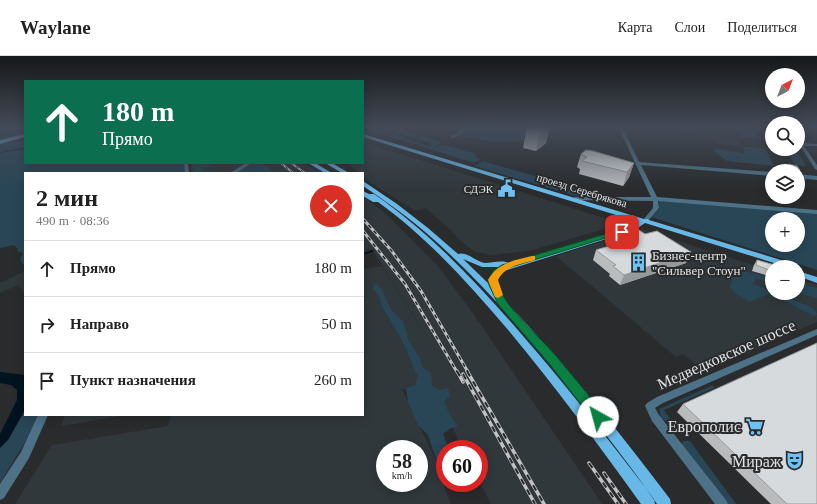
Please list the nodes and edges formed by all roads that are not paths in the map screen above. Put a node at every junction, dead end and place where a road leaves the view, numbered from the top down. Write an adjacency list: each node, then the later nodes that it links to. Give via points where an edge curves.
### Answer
1 (393, 147): 25 (main road, проезд Серебрякова)
2 (402, 147): 21 (main road, проезд Серебрякова)
3 (630, 147): 5 (street)
4 (805, 150): 10 (street)
5 (638, 163): 15 (street); 22 (street)
6 (248, 164): 11 (street)
7 (313, 164): 12 (main road)
8 (321, 164): 13 (main road)
9 (330, 164): 14 (main road)
10 (817, 169)
11 (234, 172)
12 (327, 172)
13 (334, 172)
14 (344, 172)
15 (765, 173)
16 (805, 177): 17 (street)
17 (817, 178)
18 (364, 184): 26 (main road, via 407,213)
19 (364, 190): 24 (main road)
20 (364, 194): 24 (main road)
21 (574, 199): 22 (street); 25 (main road, проезд Серебрякова)
22 (655, 199): 23 (street); 25 (street, via 657,206)
23 (817, 212)
24 (408, 221): 38 (main road, via 450,259 490,302 552,375)
25 (644, 222): 27 (main road, проезд Серебрякова); 28 (main road, via 633,229); 29 (main road, проезд Серебрякова)
26 (447, 246): 28 (main road, via 482,265); 34 (main road)
27 (772, 260)
28 (519, 262): 34 (main road, via 501,269 494,276 494,285)
29 (765, 262)
30 (805, 271): 31 (main road)
31 (817, 275)
32 (805, 276): 33 (main road)
33 (817, 280)
34 (502, 304): 39 (main road, via 552,359)
35 (817, 332): 40 (street, Медведковское шоссе, via 650,406 654,418)
36 (43, 416): 37 (street, via 25,455)
37 (0, 494)
38 (649, 504)
39 (665, 504)
40 (722, 504)

